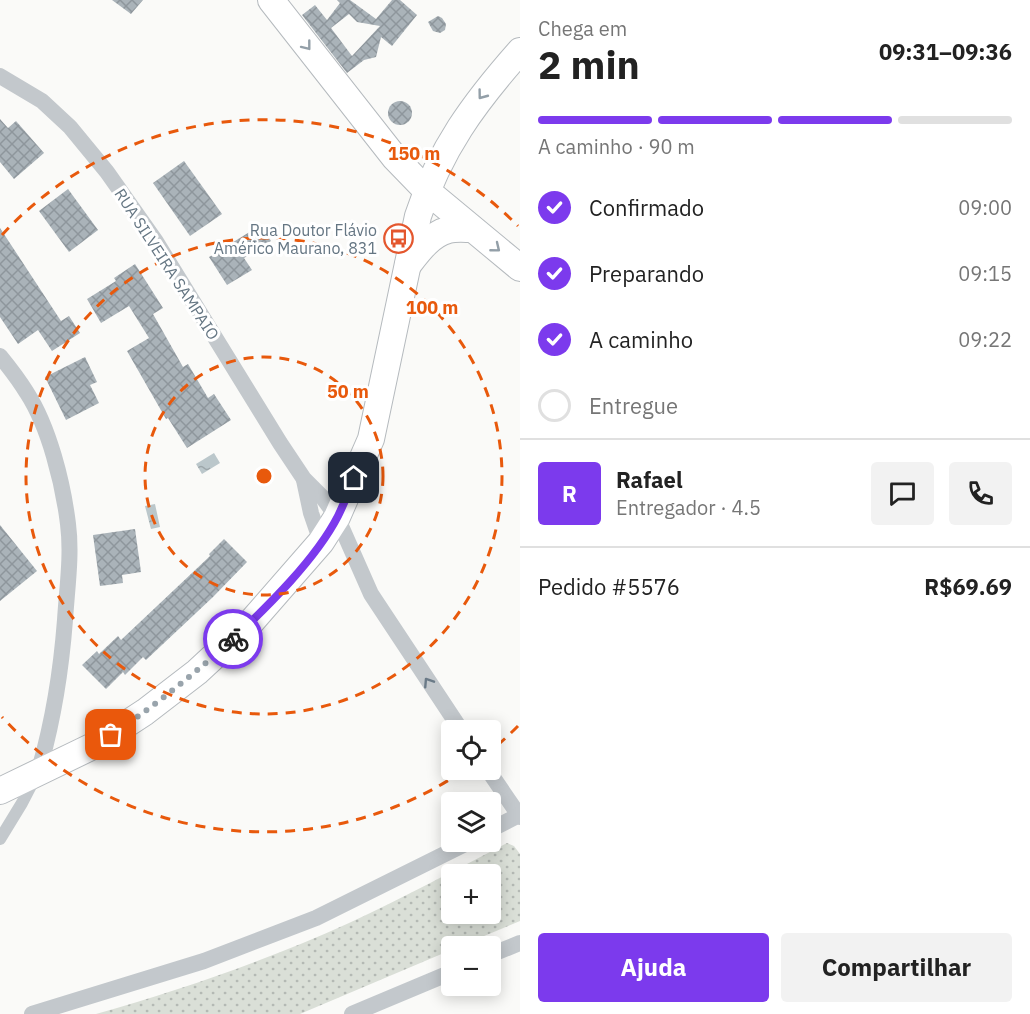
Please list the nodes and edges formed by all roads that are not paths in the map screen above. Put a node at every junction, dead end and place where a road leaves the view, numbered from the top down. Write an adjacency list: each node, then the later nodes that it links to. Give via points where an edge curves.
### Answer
1 (271, 0): 4 (main road, one-way to 4, via 395,158)
2 (520, 51): 4 (main road, one-way to 4, via 459,126)
3 (0, 76): 9 (street, RUA SILVEIRA SAMPAIO, via 42,101 70,127 107,172 155,240)
4 (426, 190): 5 (main road); 6 (main road)
5 (472, 229): 6 (main road, via 438,234); 7 (main road, one-way to 7)
6 (408, 265): 10 (main road, via 371,439)
7 (520, 268)
8 (0, 357): 13 (street, via 28,394 44,428 68,524 69,571 62,656 49,735)
9 (304, 479): 10 (street, RUA SILVEIRA SAMPAIO); 11 (street, RUA SILVEIRA SAMPAIO)
10 (337, 517): 11 (main road); 12 (street, RUA SILVEIRA SAMPAIO, one-way to 10, via 371,594)
11 (321, 542): 13 (main road, via 252,621 197,672 93,746)
12 (454, 720)
13 (38, 773): 15 (main road); 18 (street)
14 (495, 780): 16 (street)
15 (0, 790)
16 (519, 816): 17 (street)
17 (501, 825)
18 (0, 839)
19 (449, 852): 23 (street, via 316,918 204,961)
20 (520, 943): 21 (street)
21 (501, 951)
22 (441, 977): 24 (street)
23 (32, 1014)
24 (352, 1014)

